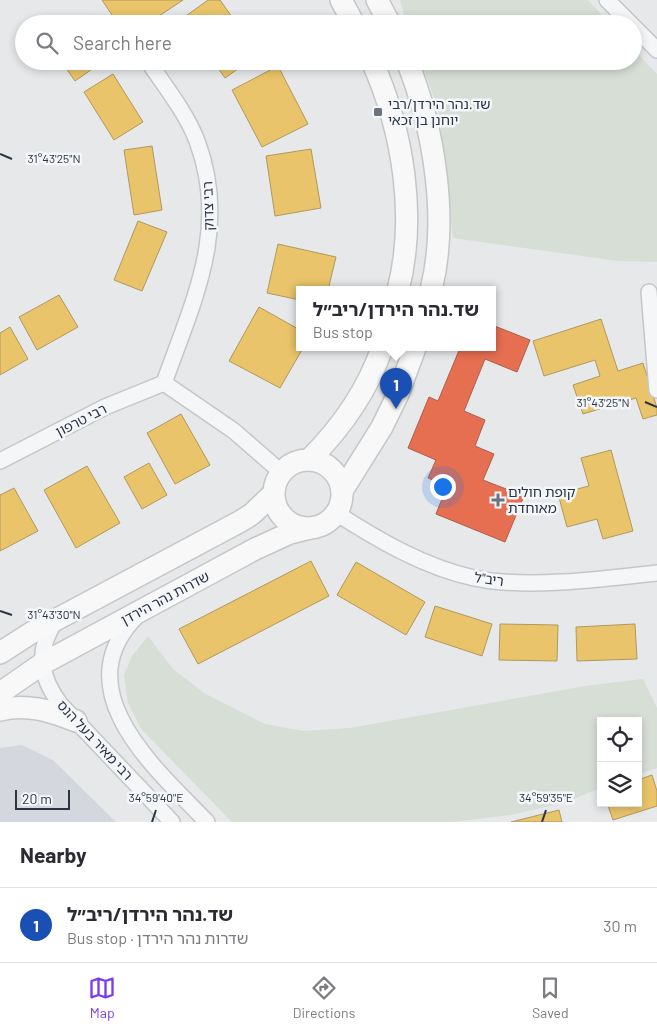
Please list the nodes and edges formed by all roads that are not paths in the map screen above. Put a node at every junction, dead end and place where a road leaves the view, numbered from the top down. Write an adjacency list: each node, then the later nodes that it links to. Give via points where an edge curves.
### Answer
1 (341, 0): 3 (main road)
2 (608, 0): 4 (street)
3 (349, 15)
4 (622, 15)
5 (642, 35): 6 (street)
6 (657, 50)
7 (154, 70): 15 (street, רבי צדוק, via 197,140 209,182 210,236 198,287)
8 (375, 70): 10 (main road, via 393,120 402,159 406,237)
9 (410, 70): 11 (main road, via 424,111 434,162 438,239)
10 (399, 286)
11 (432, 286)
12 (649, 292): 16 (street)
13 (381, 351): 17 (main road, via 370,380 345,422)
14 (414, 351): 20 (main road, via 382,427)
15 (164, 383): 18 (street, רבי טרפון, via 106,407); 19 (street, via 234,431)
16 (657, 390)
17 (309, 460): 19 (main road, via 294,462); 20 (main road, via 327,466 335,473)
18 (0, 461)
19 (281, 472): 21 (main road)
20 (342, 490): 22 (main road)
21 (273, 494): 23 (main road, via 275,505 285,518); 26 (main road, via 241,521)
22 (336, 513): 23 (main road, via 324,524); 24 (street, ריב"ל, via 380,540 418,558 475,578 522,582)
23 (310, 528): 25 (main road, שדרות נהר הירדן, via 277,539)
24 (657, 573)
25 (144, 609): 28 (main road, שדרות נהר הירדן); 33 (street, רבי מאיר בעל הנס, via 128,626 114,649 110,662 112,696 132,739)
26 (57, 619): 27 (main road); 28 (street, רבי מאיר בעל הנס, via 47,635)
27 (0, 653)
28 (42, 664): 29 (main road, שדרות נהר הירדן); 31 (street, רבי מאיר בעל הנס, via 50,690)
29 (0, 693)
30 (0, 710): 31 (main road, via 33,708)
31 (76, 721): 32 (street, רבי מאיר בעל הנס)
32 (172, 822)
33 (207, 822)

